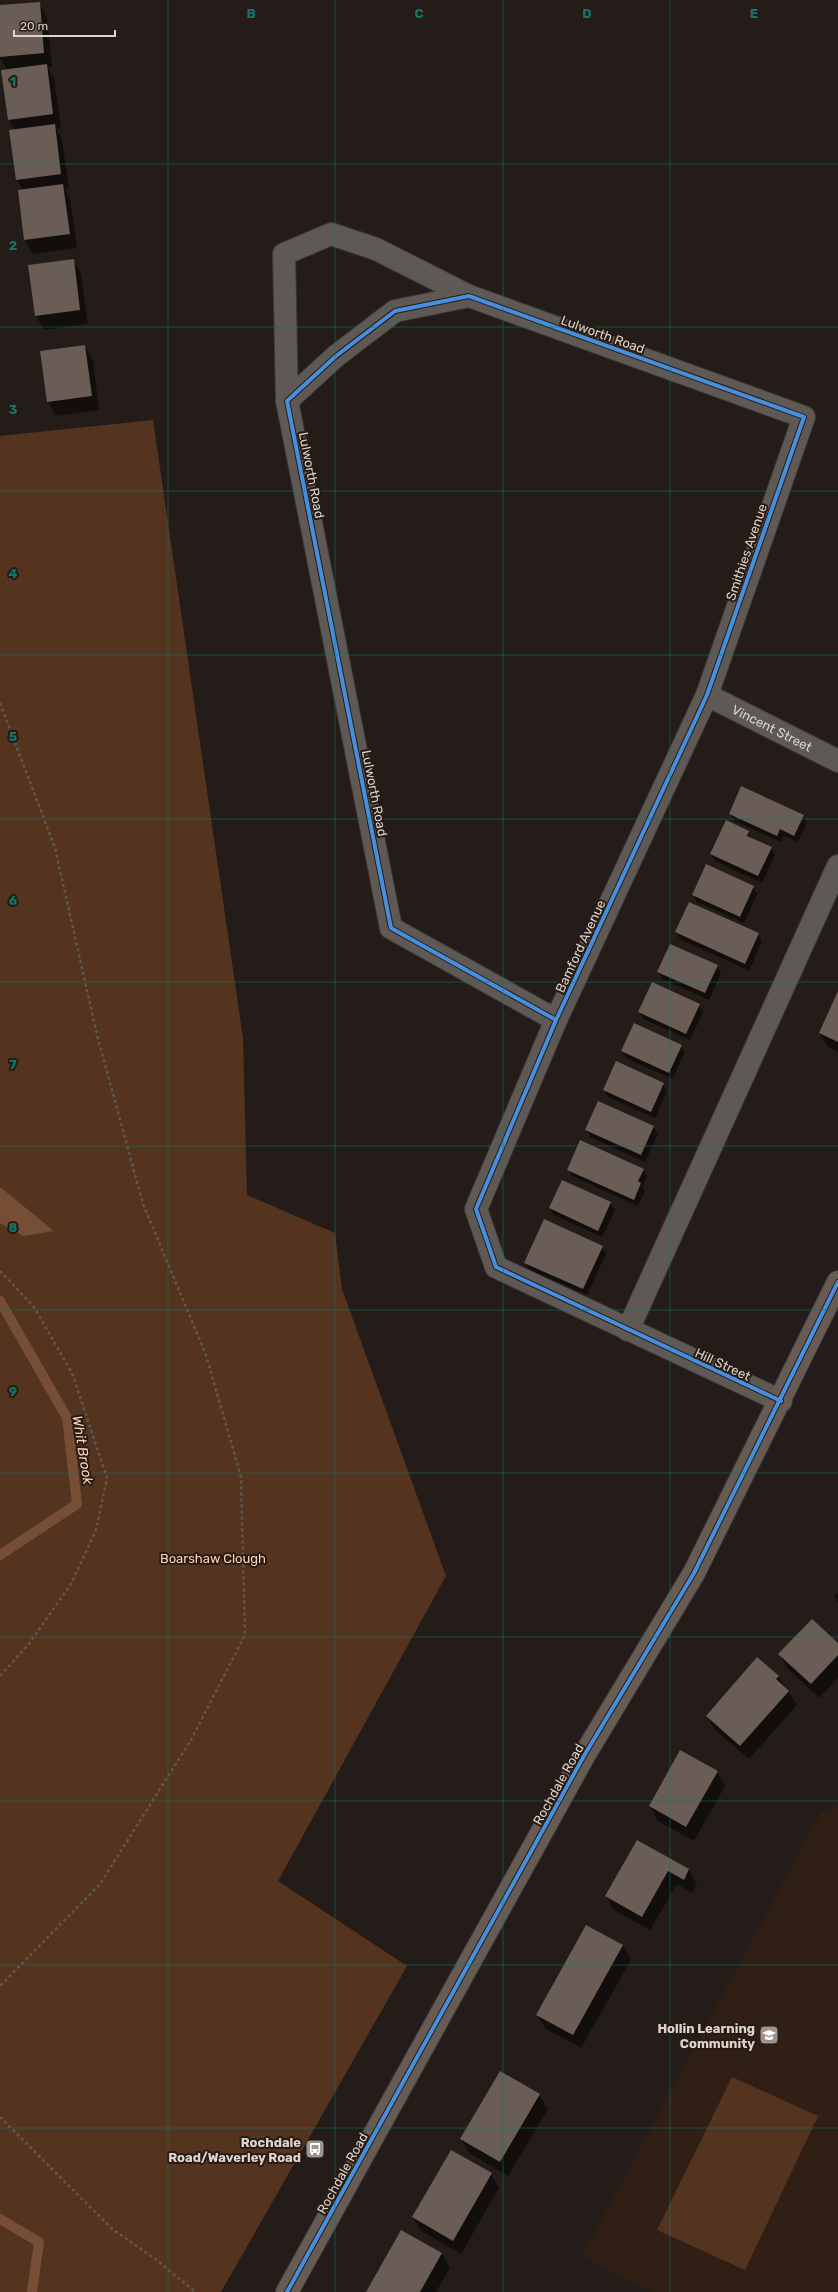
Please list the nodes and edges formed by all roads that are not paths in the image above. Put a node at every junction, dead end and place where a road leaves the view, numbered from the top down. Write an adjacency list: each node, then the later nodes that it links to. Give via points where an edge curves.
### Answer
1 (469, 296): 2 (street, via 395,311 336,356); 2 (street, Lulworth Road, via 376,249 331,234 284,254); 3 (street, Lulworth Road)
2 (287, 401): 7 (street, Lulworth Road, via 391,928)
3 (804, 417): 4 (street, Smithies Avenue)
4 (707, 695): 5 (street, Vincent Street); 7 (street, Bamford Avenue)
5 (838, 761)
6 (838, 866): 10 (street)
7 (556, 1020): 8 (street, Bamford Avenue)
8 (476, 1209): 10 (street, Hill Street, via 496,1267)
9 (838, 1282): 11 (main road, Rochdale Road)
10 (628, 1330): 11 (street, Hill Street)
11 (781, 1401): 12 (main road, Rochdale Road, via 694,1573 585,1754)
12 (287, 2292)

